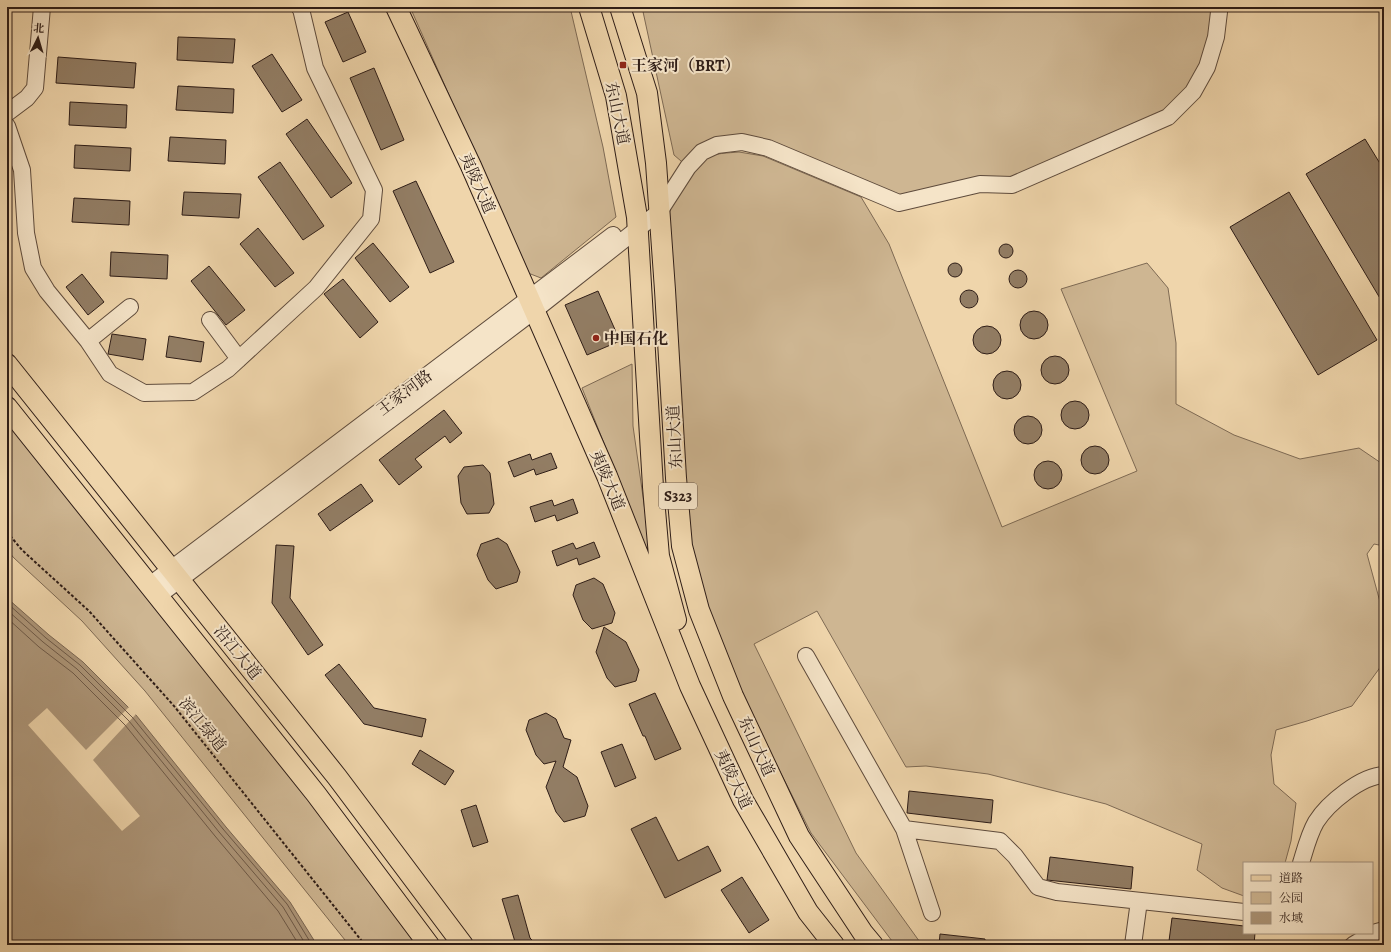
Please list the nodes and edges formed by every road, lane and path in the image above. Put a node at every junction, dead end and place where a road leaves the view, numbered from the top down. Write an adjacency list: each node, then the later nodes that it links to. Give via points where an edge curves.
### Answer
1 (42, 7): 8 (street, via 35,88 27,98)
2 (381, 7): 13 (main road, 夷陵大道)
3 (396, 7): 13 (main road, 夷陵大道, via 471,166)
4 (589, 7): 11 (main road, 东山大道, via 616,96)
5 (620, 7): 10 (main road, 东山大道 / S323, via 647,93)
6 (1218, 7): 10 (street, 王家河路, via 1216,37 1207,67 1193,92 1168,117 1012,185 980,184 899,203 768,148 742,142 717,145 702,152)
7 (302, 8): 16 (street, via 316,68 374,190 371,219 316,288)
8 (7, 113)
9 (7, 126): 15 (street, via 22,170 26,233 32,268 47,291)
10 (659, 205): 11 (street, 王家河路); 38 (main road, 东山大道 / S323, via 682,546 699,610 733,696 799,836)
11 (637, 223): 13 (street, 王家河路); 37 (main road, 东山大道, via 659,556 676,622 711,708 777,850)
12 (130, 307): 15 (street)
13 (526, 308): 20 (street, 王家河路); 35 (main road, 夷陵大道, via 678,691 731,806 796,919); 36 (main road, 夷陵大道, via 608,476 690,686 742,800 808,912)
14 (210, 320): 16 (street)
15 (88, 341): 16 (street, via 110,374 144,393 193,392)
16 (239, 359)
17 (7, 364): 20 (main road, 沿江大道)
18 (7, 407): 21 (main road, 沿江大道)
19 (7, 532): 32 (path, 滨江绿道, via 22,550 89,611 174,706)
20 (175, 574): 21 (street, 王家河路); 34 (main road, 沿江大道, via 338,777)
21 (154, 590): 33 (main road, 沿江大道, via 316,794)
22 (806, 656): 24 (street)
23 (1384, 774): 25 (street, via 1358,782 1336,799 1316,822)
24 (904, 829): 26 (street, via 1000,841 1015,856 1038,887 1057,892); 28 (street)
25 (1301, 862)
26 (1139, 901): 27 (street); 39 (street)
27 (1243, 912)
28 (932, 913)
29 (1384, 930): 30 (street)
30 (1373, 933)
31 (1371, 934): 40 (street)
32 (365, 945)
33 (429, 945)
34 (463, 945)
35 (816, 945)
36 (834, 945)
37 (841, 945)
38 (873, 945)
39 (1133, 945)
40 (1353, 945)

